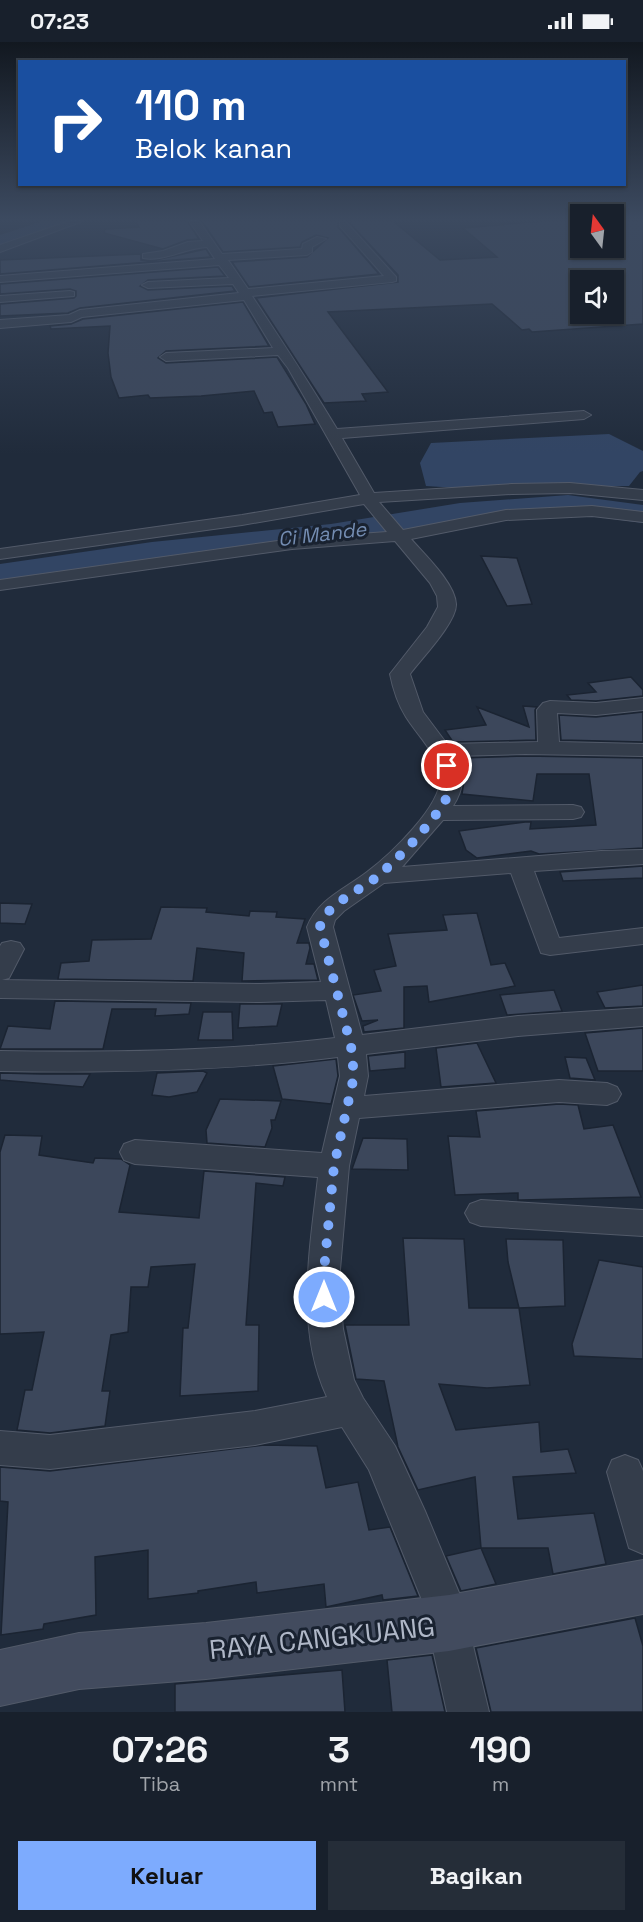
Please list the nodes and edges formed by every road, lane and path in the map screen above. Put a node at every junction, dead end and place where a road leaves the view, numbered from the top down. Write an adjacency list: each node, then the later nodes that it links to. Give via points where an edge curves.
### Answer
1 (72, 299): 4 (street)
2 (229, 299): 4 (street)
3 (249, 299): 6 (street)
4 (80, 314): 5 (street)
5 (0, 324)
6 (280, 351): 7 (street, via 189,363); 9 (street, via 294,367)
7 (166, 357)
8 (584, 415): 9 (street)
9 (334, 434): 11 (street)
10 (643, 495): 11 (street, via 570,488 512,489)
11 (372, 502): 13 (street); 14 (street)
12 (643, 517): 13 (street, via 592,511 549,512)
13 (397, 535): 15 (street, via 292,544); 18 (street, via 437,580 447,607 400,674 416,716)
14 (0, 554)
15 (0, 585)
16 (643, 704): 17 (street, via 596,709 550,707)
17 (549, 749): 18 (street); 19 (street)
18 (442, 750): 21 (street, via 453,781 448,800)
19 (643, 750)
20 (573, 812): 21 (street)
21 (436, 813): 24 (street)
22 (643, 857): 23 (street)
23 (520, 865): 24 (street); 25 (street, via 550,946)
24 (378, 876): 27 (street, via 321,921)
25 (643, 936)
26 (0, 988): 27 (street)
27 (336, 991): 29 (street)
28 (643, 1017): 29 (street, via 518,1026)
29 (351, 1046): 30 (street, via 283,1054 109,1063); 32 (street, via 354,1076)
30 (0, 1061)
31 (607, 1094): 32 (street, via 559,1091)
32 (348, 1108): 34 (street)
33 (135, 1152): 34 (street)
34 (334, 1166): 37 (street, via 323,1281 326,1329 337,1381)
35 (481, 1213): 36 (street)
36 (643, 1223)
37 (350, 1409): 38 (street, via 255,1428 50,1452); 42 (street, via 382,1458)
38 (0, 1448)
39 (625, 1472): 40 (street)
40 (643, 1535)
41 (643, 1587): 42 (street, RAYA CANGKUANG)
42 (449, 1623): 43 (street, RAYA CANGKUANG, via 80,1661); 44 (street)
43 (0, 1678)
44 (468, 1712)

